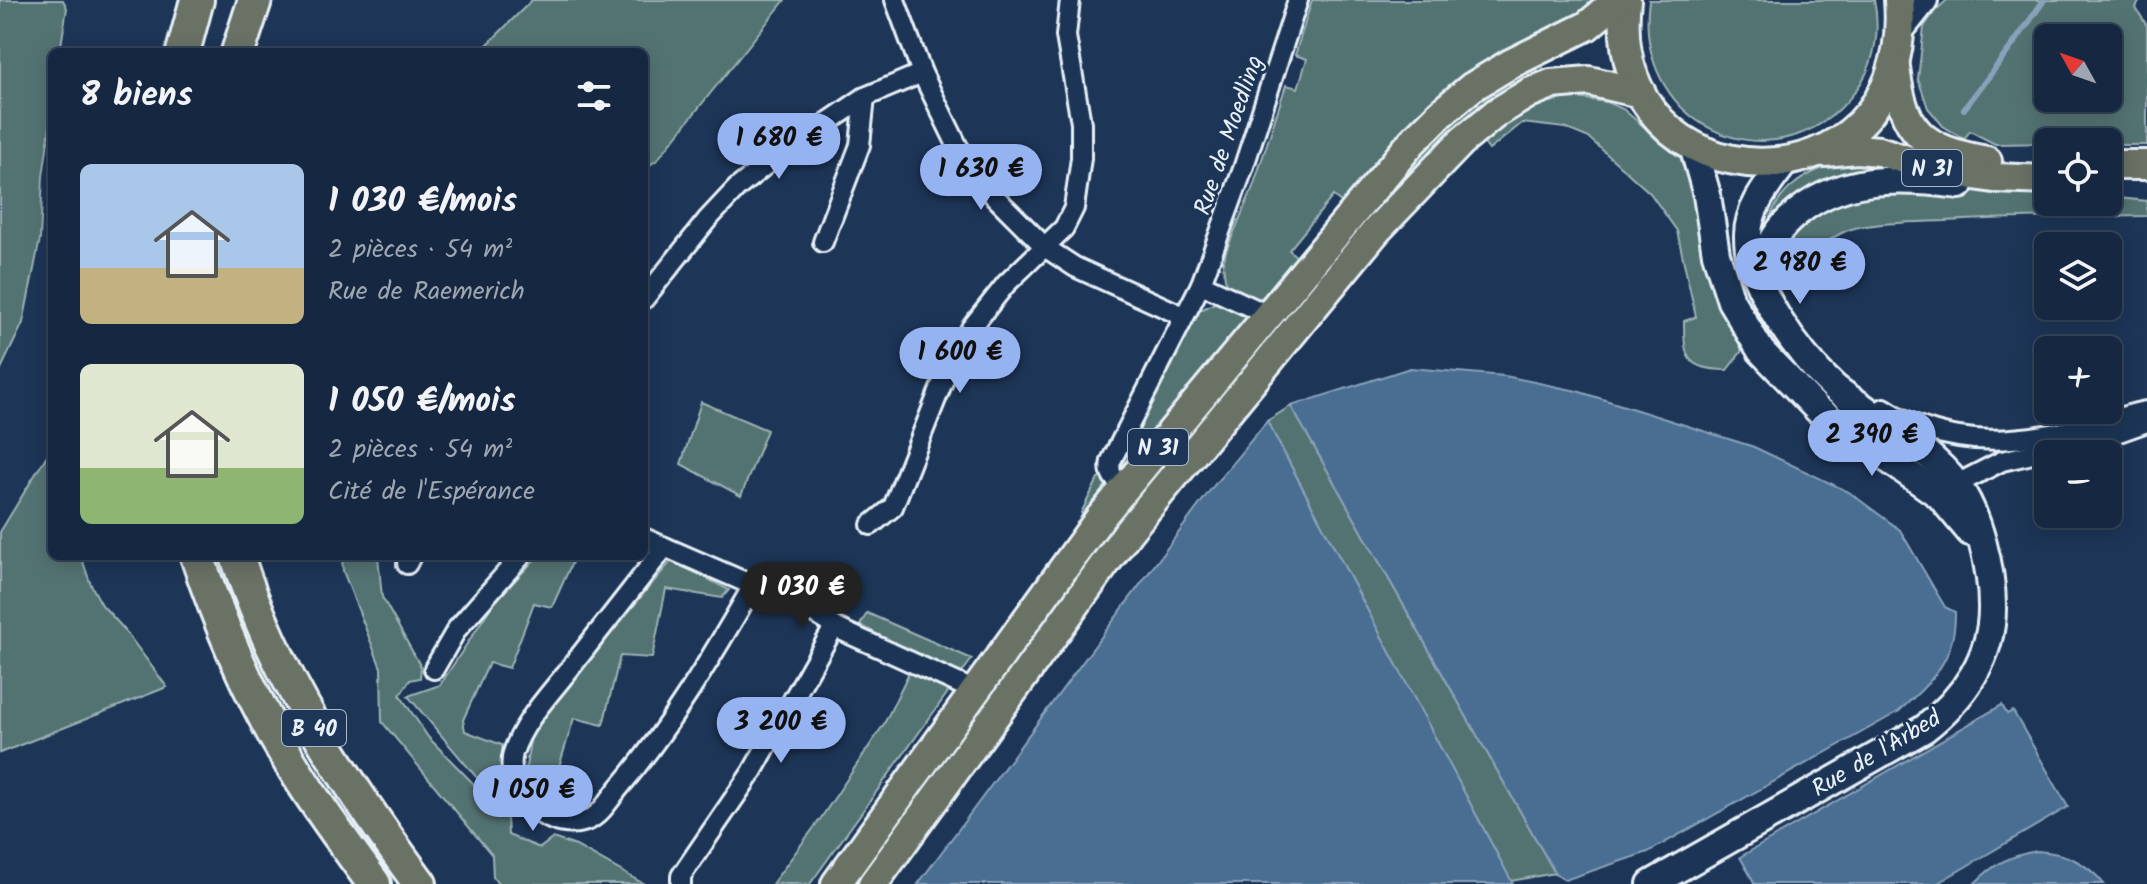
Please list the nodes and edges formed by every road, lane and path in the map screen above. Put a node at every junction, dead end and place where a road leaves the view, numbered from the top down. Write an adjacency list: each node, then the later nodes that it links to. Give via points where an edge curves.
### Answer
1 (181, 0): 13 (highway)
2 (197, 0): 14 (highway)
3 (237, 0): 15 (highway)
4 (255, 0): 16 (highway)
5 (895, 0): 18 (street)
6 (1070, 0): 32 (street, via 1066,36 1081,123 1081,158 1074,208)
7 (1298, 0): 34 (street, Rue de Moedling)
8 (1618, 0): 36 (main road, N 31, via 1587,26 1510,64 1441,113)
9 (1626, 0): 19 (main road, via 1628,61)
10 (1899, 0): 12 (main road)
11 (1924, 0): 12 (main road)
12 (1901, 29): 17 (main road)
13 (170, 48)
14 (184, 48)
15 (226, 48)
16 (239, 48)
17 (1895, 67): 22 (main road, via 1878,102 1852,131); 24 (main road, N 31, via 1899,102 1911,125 1932,144 1993,162)
18 (922, 73): 20 (street); 32 (street, via 958,147 995,197)
19 (1641, 93): 21 (main road, via 1655,114); 55 (main road, N 31, via 1589,81 1551,84 1496,113 1461,142 1376,231 1128,532)
20 (865, 97): 31 (street, via 860,145); 35 (street, via 737,188)
21 (1693, 146): 23 (main road, via 1722,159); 39 (main road, Rue de l'Arbed, via 1731,301 1761,351)
22 (1819, 152): 23 (main road); 27 (main road, N 31, via 1879,151 1935,169)
23 (1785, 162): 33 (main road, Rue de l'Arbed, via 1753,211 1748,237)
24 (2034, 163)
25 (2122, 165): 26 (main road)
26 (2147, 165)
27 (2034, 179)
28 (2147, 181): 29 (main road)
29 (2122, 182)
30 (2034, 191): 33 (main road, via 1888,178 1852,185 1810,203 1787,221)
31 (823, 242)
32 (1046, 248): 37 (street, via 1075,267); 44 (street, via 1006,284 971,328 946,374 893,507)
33 (1756, 273): 38 (main road, Rue de l'Arbed, via 1773,311)
34 (1201, 284): 36 (street); 37 (street, Rue de Moedling)
35 (648, 294)
36 (1268, 315): 43 (main road, N 31)
37 (1183, 316): 43 (street, Rue de Moedling, via 1111,461 1112,476)
38 (1810, 360): 40 (street, via 1897,417 1964,439 2007,441 2055,434); 42 (main road, Rue de l'Arbed, via 1835,388 1909,440)
39 (1792, 384): 42 (street, via 1824,400 1941,484); 46 (main road, Rue de l'Arbed, via 1818,410 1939,495)
40 (2147, 411)
41 (2147, 422): 42 (street, via 2002,461)
42 (1957, 484): 46 (main road, Rue de l'Arbed, via 1971,508)
43 (1124, 487): 54 (main road, N 31)
44 (871, 525)
45 (648, 540): 47 (street)
46 (1981, 546): 61 (main road, Rue de l'Arbed, via 1992,591 1989,636 1972,679 1942,715)
47 (665, 547): 51 (street); 51 (street, via 520,736 512,756 513,779 532,808 546,817 569,823 599,812 698,680)
48 (199, 560): 56 (highway, B 40, via 234,654 269,724 300,779)
49 (238, 560): 57 (highway, B 40, via 266,635 307,715 367,812)
50 (517, 560): 53 (street, via 457,629)
51 (753, 586): 52 (street, via 814,612)
52 (834, 627): 54 (street); 58 (street, via 752,772 681,876)
53 (434, 669)
54 (975, 691): 55 (main road); 59 (main road, N 31)
55 (999, 708): 60 (main road, N 31)
56 (374, 884)
57 (420, 884)
58 (681, 884)
59 (836, 884)
60 (873, 884)
61 (1651, 884)

